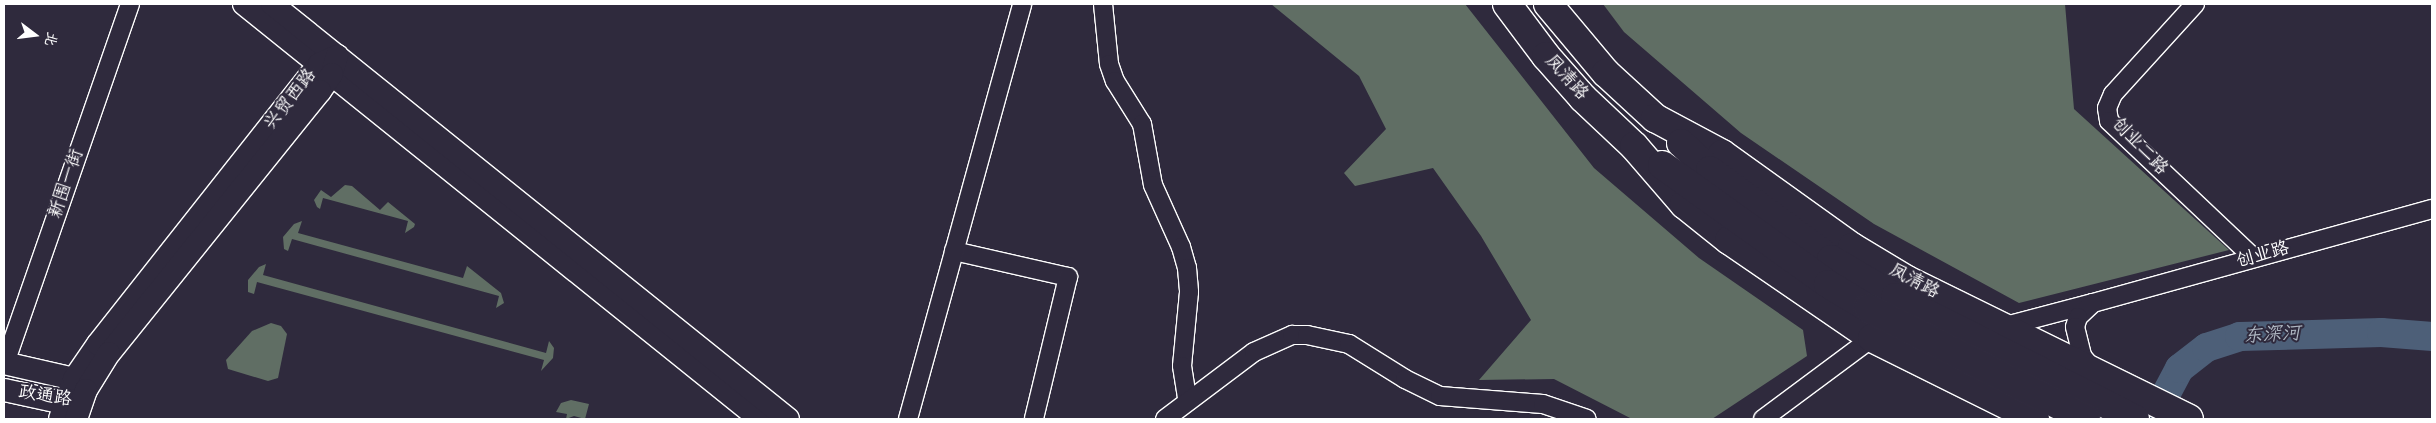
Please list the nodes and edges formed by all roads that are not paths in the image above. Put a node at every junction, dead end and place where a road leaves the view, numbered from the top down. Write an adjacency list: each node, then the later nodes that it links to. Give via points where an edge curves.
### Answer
1 (130, 4): 19 (street, 新围一街)
2 (244, 4): 9 (street)
3 (272, 4): 9 (street)
4 (1022, 4): 13 (street)
5 (1103, 4): 23 (street, via 1109,64 1115,82 1142,124 1153,185 1187,268 1182,366)
6 (1507, 4): 11 (main road, 凤清路, via 1546,56)
7 (1548, 4): 10 (main road, 凤清路, via 1606,73)
8 (2195, 4): 14 (street, 创业二路, via 2113,94 2107,108 2109,121)
9 (329, 65): 21 (street, 兴贸西路, via 98,344); 24 (street, 兴贸西路, via 109,353); 25 (street); 26 (street)
10 (1655, 118): 16 (main road, 凤清路, via 1722,154 1799,212 1878,264); 18 (main road, 凤清路, via 1710,170 1831,259)
11 (1634, 146): 17 (main road, 凤清路, via 1684,204 1706,222 1775,274); 18 (main road, 凤清路, via 1696,187 1828,284)
12 (2432, 209): 14 (street, 创业路)
13 (954, 251): 27 (street); 28 (street, via 1068,277)
14 (2254, 258): 15 (street, 创业路)
15 (2093, 303): 16 (street, 创业路); 20 (street, via 2078,317 2075,336 2082,356)
16 (2002, 327): 20 (main road, 凤清路)
17 (1872, 338): 31 (street); 32 (main road, 凤清路)
18 (1957, 342): 33 (main road, 凤清路); 34 (main road, 凤清路)
19 (4, 363): 21 (street, 政通路)
20 (2100, 375): 35 (main road, 凤清路)
21 (74, 379): 24 (street, 政通路)
22 (4, 390): 24 (street, 政通路)
23 (1188, 402): 29 (street); 30 (street, via 1254,352 1292,335 1307,335 1349,344 1413,384 1440,396 1543,404)
24 (70, 411)
25 (760, 419)
26 (788, 419)
27 (908, 419)
28 (1034, 419)
29 (1165, 419)
30 (1587, 419)
31 (1763, 419)
32 (2035, 419)
33 (2086, 419)
34 (2135, 419)
35 (2189, 419)

